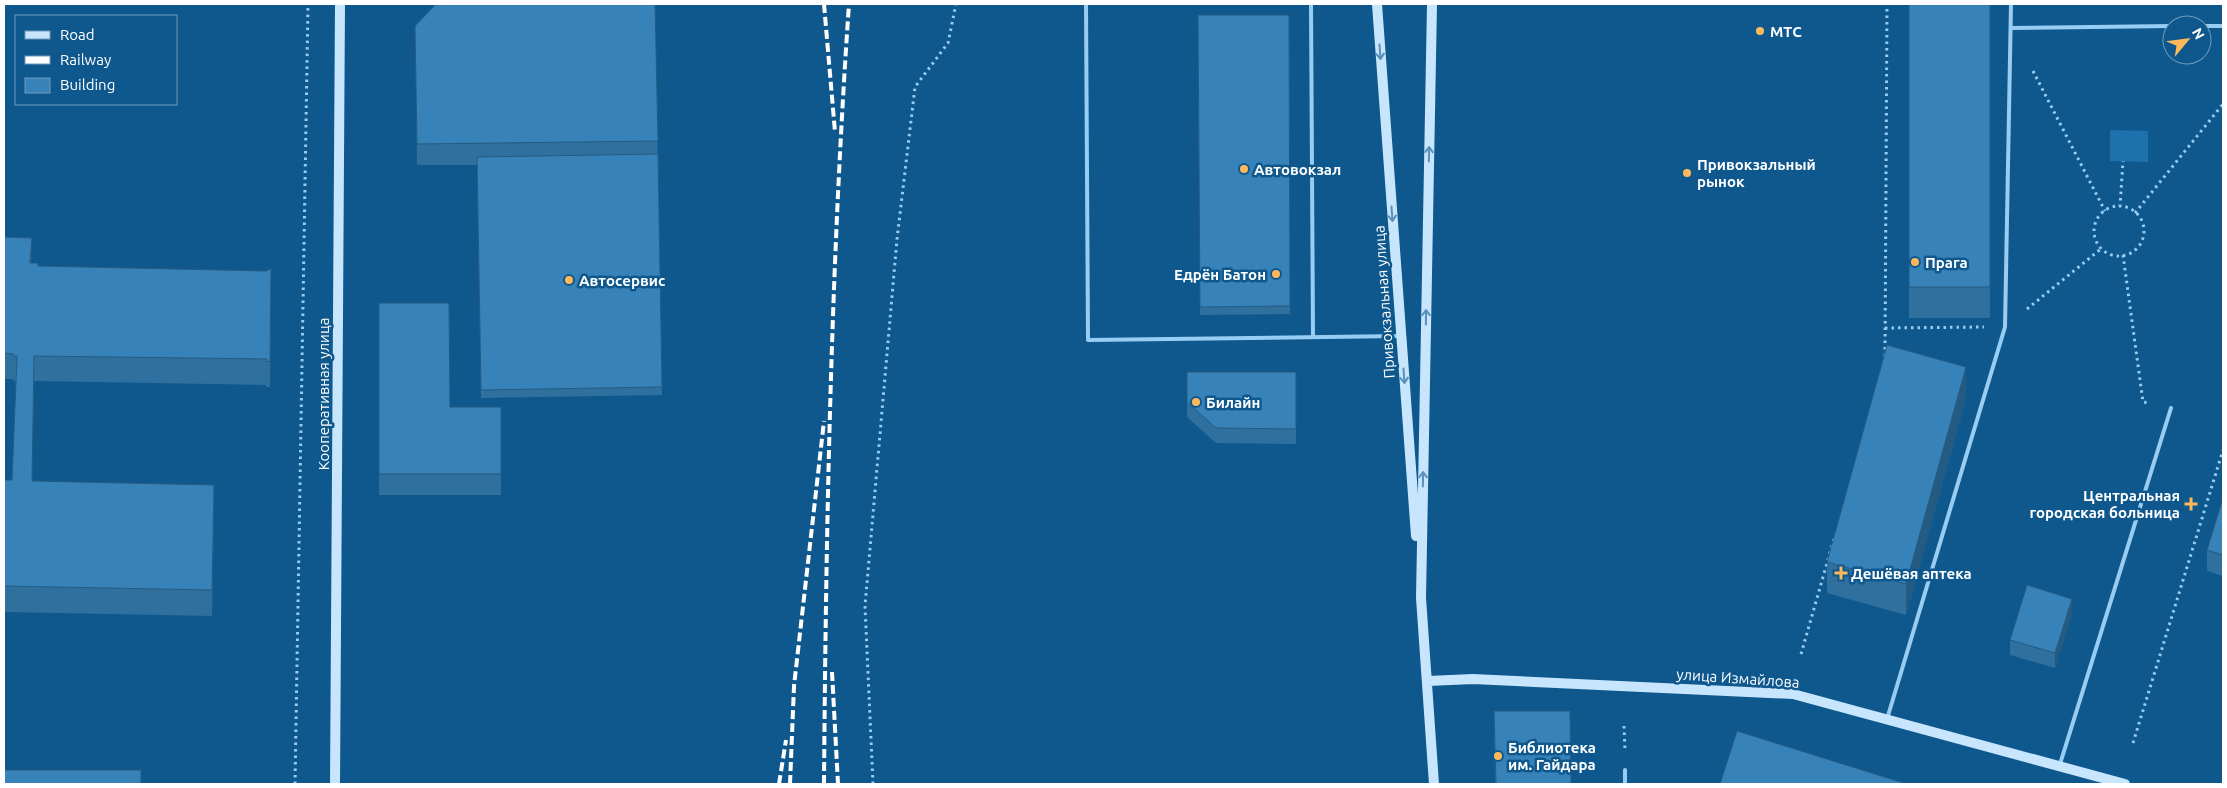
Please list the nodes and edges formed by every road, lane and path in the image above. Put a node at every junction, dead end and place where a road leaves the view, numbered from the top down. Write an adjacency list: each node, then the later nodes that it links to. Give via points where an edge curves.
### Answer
1 (308, 4): 34 (path)
2 (340, 4): 35 (street, Кооперативная улица)
3 (956, 4): 36 (path, via 948,43 914,88 897,239 865,606)
4 (1086, 4): 22 (lane, via 1088,340)
5 (1312, 4): 22 (lane)
6 (1377, 4): 21 (street, Привокзальная улица, one-way to 21)
7 (1432, 4): 27 (street, Привокзальная улица, one-way to 7)
8 (1887, 4): 20 (path)
9 (2011, 4): 11 (lane)
10 (2162, 26): 11 (lane)
11 (2011, 28): 15 (path); 19 (lane)
12 (2223, 104): 16 (path)
13 (2123, 161): 14 (path)
14 (2120, 207): 15 (path, via 2112,206); 16 (path)
15 (2105, 211): 17 (path, via 2098,216 2093,233 2095,242)
16 (2135, 213): 18 (path, via 2142,219 2144,227 2142,242 2130,254)
17 (2102, 248): 18 (path, via 2107,254); 19 (path)
18 (2123, 256): 24 (path, via 2143,402)
19 (2005, 327): 20 (path); 30 (lane)
20 (1885, 328): 23 (path)
21 (1401, 336): 22 (lane); 27 (street, Привокзальная улица, one-way to 27)
22 (1313, 337)
23 (1885, 357)
24 (2172, 408): 32 (lane)
25 (2223, 450): 31 (path)
26 (1836, 529): 28 (path)
27 (1421, 598): 29 (street, Привокзальная улица)
28 (1801, 654)
29 (1428, 681): 30 (street, улица Измайлова, via 1473,679 1793,694); 37 (street, Привокзальная улица)
30 (1887, 720): 32 (street, улица Измайлова)
31 (2133, 743)
32 (2060, 767): 39 (street, улица Измайлова)
33 (1625, 770): 38 (lane)
34 (295, 784)
35 (335, 784)
36 (873, 784)
37 (1434, 784)
38 (1625, 784)
39 (2125, 784)

